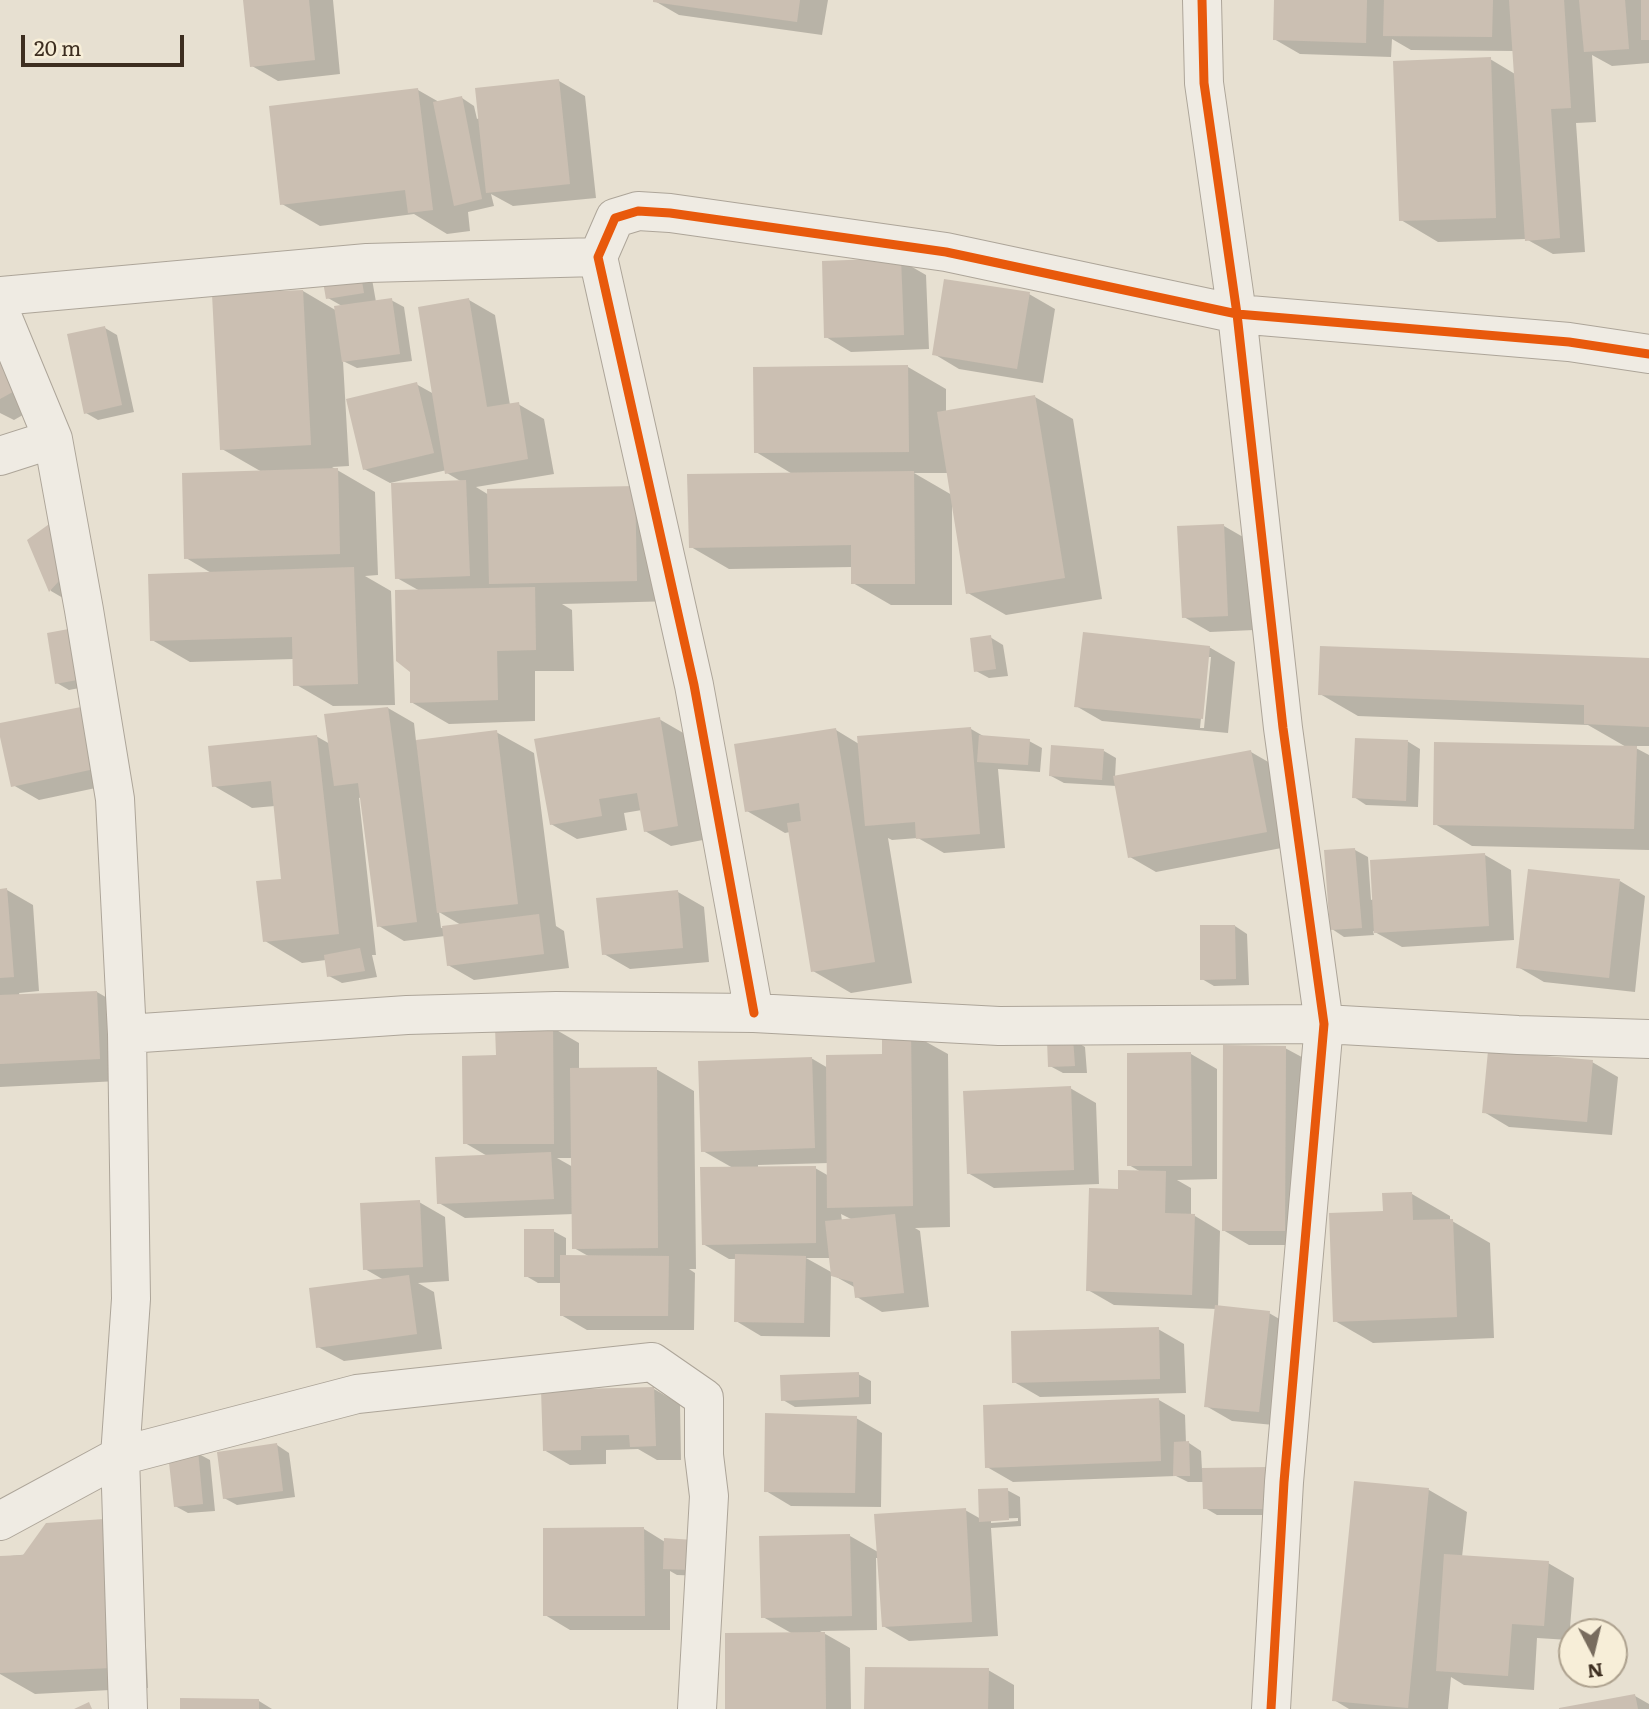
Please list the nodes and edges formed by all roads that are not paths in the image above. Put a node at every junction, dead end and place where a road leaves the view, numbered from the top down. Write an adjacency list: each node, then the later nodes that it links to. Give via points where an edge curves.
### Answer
1 (1202, 0): 5 (street, via 1204,83)
2 (598, 257): 3 (street, via 366,263); 5 (street, via 615,218 638,211 670,213 946,251); 9 (street, via 694,685)
3 (0, 296)
4 (0, 311): 7 (street)
5 (1237, 314): 6 (street, via 1569,342); 10 (street, via 1283,728)
6 (1649, 354)
7 (53, 439): 8 (street); 11 (street, via 115,799)
8 (0, 456)
9 (754, 1013): 10 (street, via 999,1026); 11 (street, via 407,1014)
10 (1324, 1024): 12 (street); 17 (street, via 1283,1482)
11 (127, 1034): 13 (street, via 131,1300)
12 (1649, 1039)
13 (120, 1456): 14 (street); 15 (street); 16 (street, via 357,1395 652,1362 704,1398 709,1496)
14 (0, 1521)
15 (128, 1709)
16 (697, 1709)
17 (1270, 1709)

